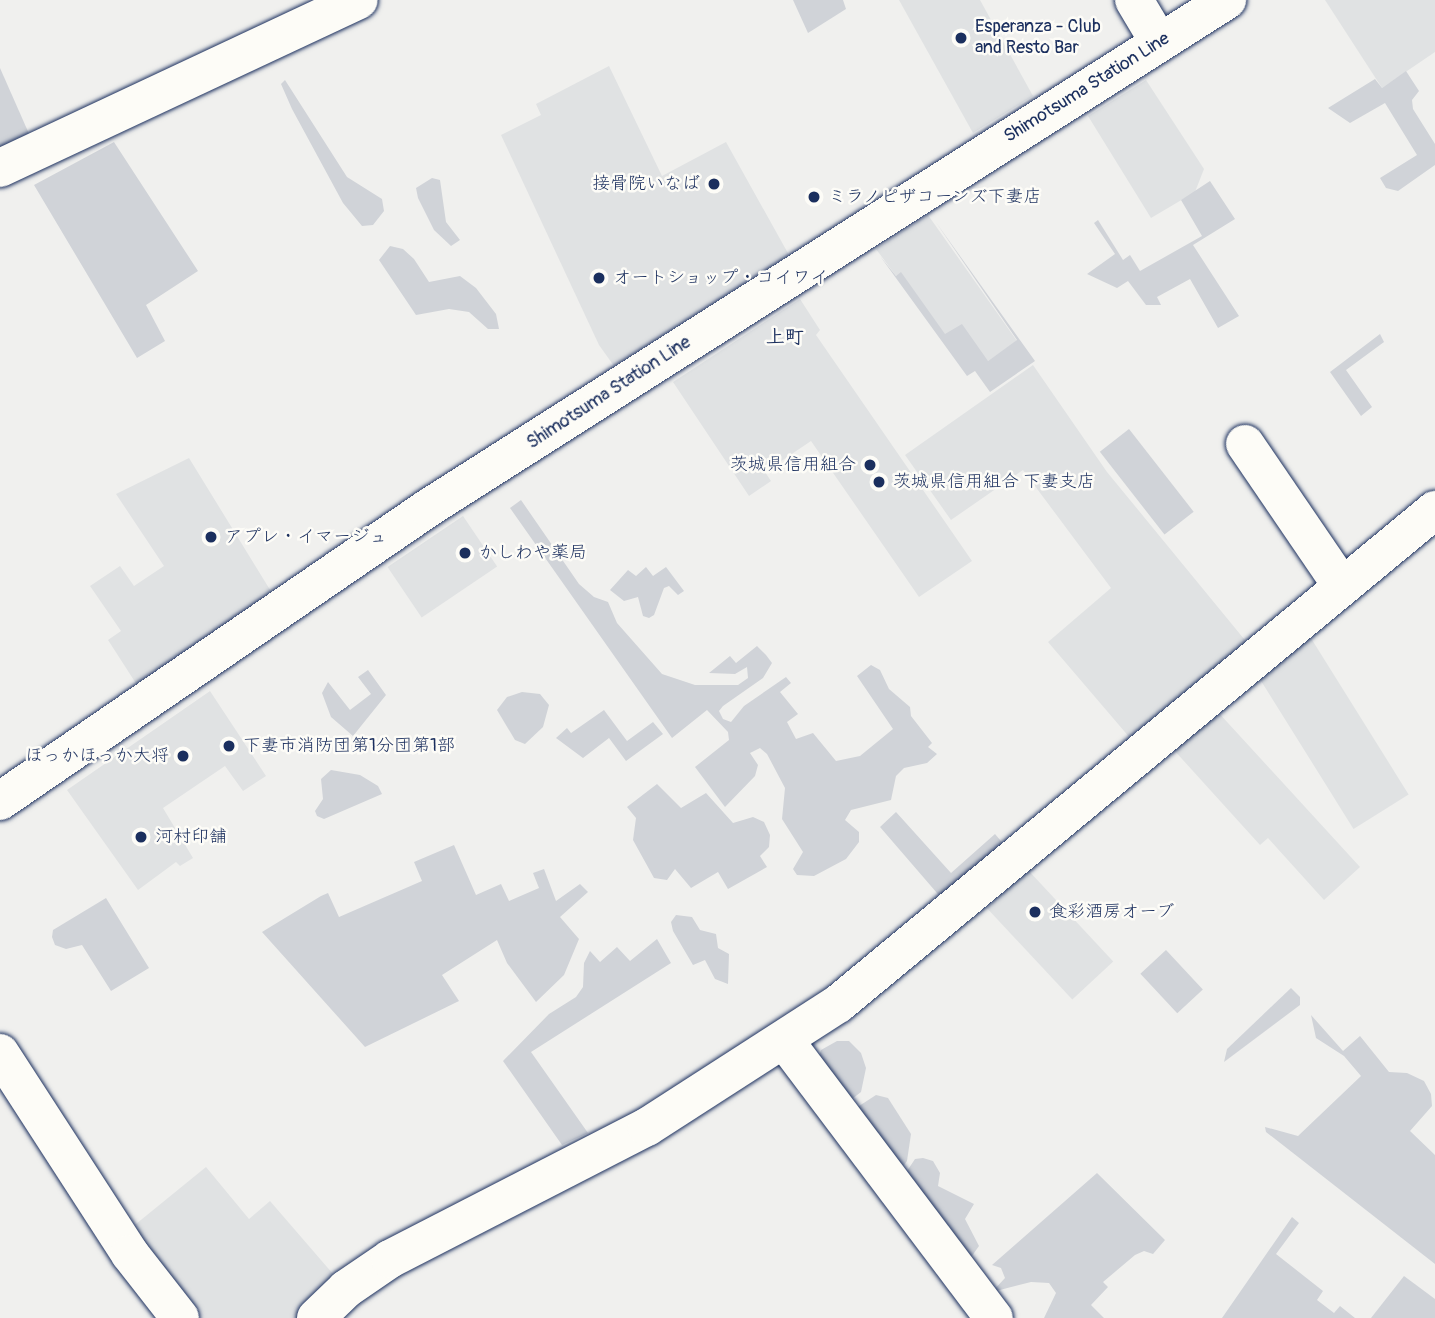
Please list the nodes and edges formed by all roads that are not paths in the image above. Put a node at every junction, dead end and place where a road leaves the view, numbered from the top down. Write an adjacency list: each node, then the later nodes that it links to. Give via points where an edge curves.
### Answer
1 (359, 0): 5 (street)
2 (1134, 0): 4 (street)
3 (1227, 0): 4 (street, Shimotsuma Station Line)
4 (1159, 42): 9 (street, Shimotsuma Station Line, via 428,509)
5 (0, 168)
6 (1245, 444): 8 (street)
7 (1435, 510): 8 (street)
8 (1342, 586): 10 (street, via 838,1004)
9 (0, 801)
10 (785, 1041): 13 (street, via 597,1154 390,1259 346,1289); 14 (street)
11 (0, 1053): 12 (street, via 130,1254)
12 (180, 1318)
13 (316, 1318)
14 (994, 1318)

